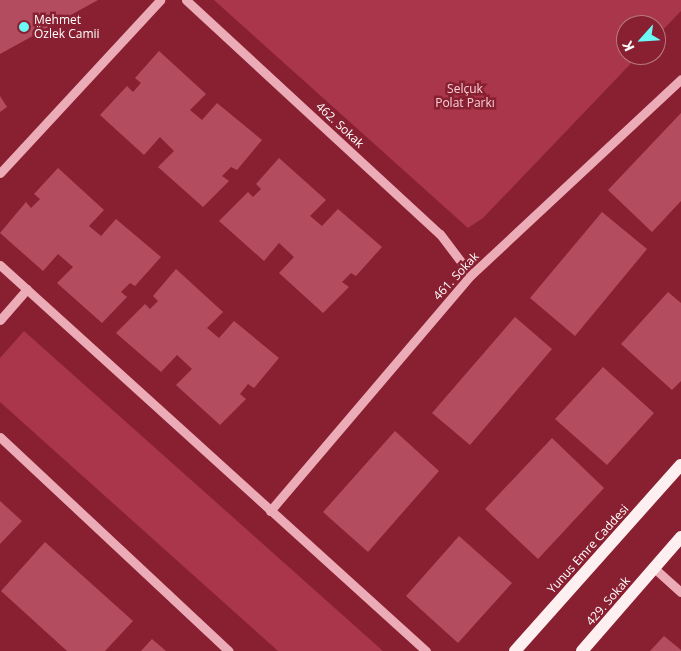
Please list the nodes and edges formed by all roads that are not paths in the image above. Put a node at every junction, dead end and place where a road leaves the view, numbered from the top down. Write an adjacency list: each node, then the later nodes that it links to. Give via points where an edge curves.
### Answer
1 (160, 0): 4 (street)
2 (186, 0): 6 (street, 462. Sokak, via 440,234)
3 (681, 79): 6 (street, 461. Sokak)
4 (0, 173)
5 (0, 265): 7 (street)
6 (471, 275): 11 (street, 461. Sokak)
7 (27, 289): 8 (street); 11 (street)
8 (0, 320)
9 (0, 436): 15 (street)
10 (681, 465): 17 (main road, Yunus Emre Caddesi)
11 (270, 511): 16 (street)
12 (681, 537): 13 (main road, 429. Sokak)
13 (654, 568): 14 (street); 18 (main road, 429. Sokak)
14 (681, 592)
15 (229, 651)
16 (426, 651)
17 (515, 651)
18 (582, 651)

